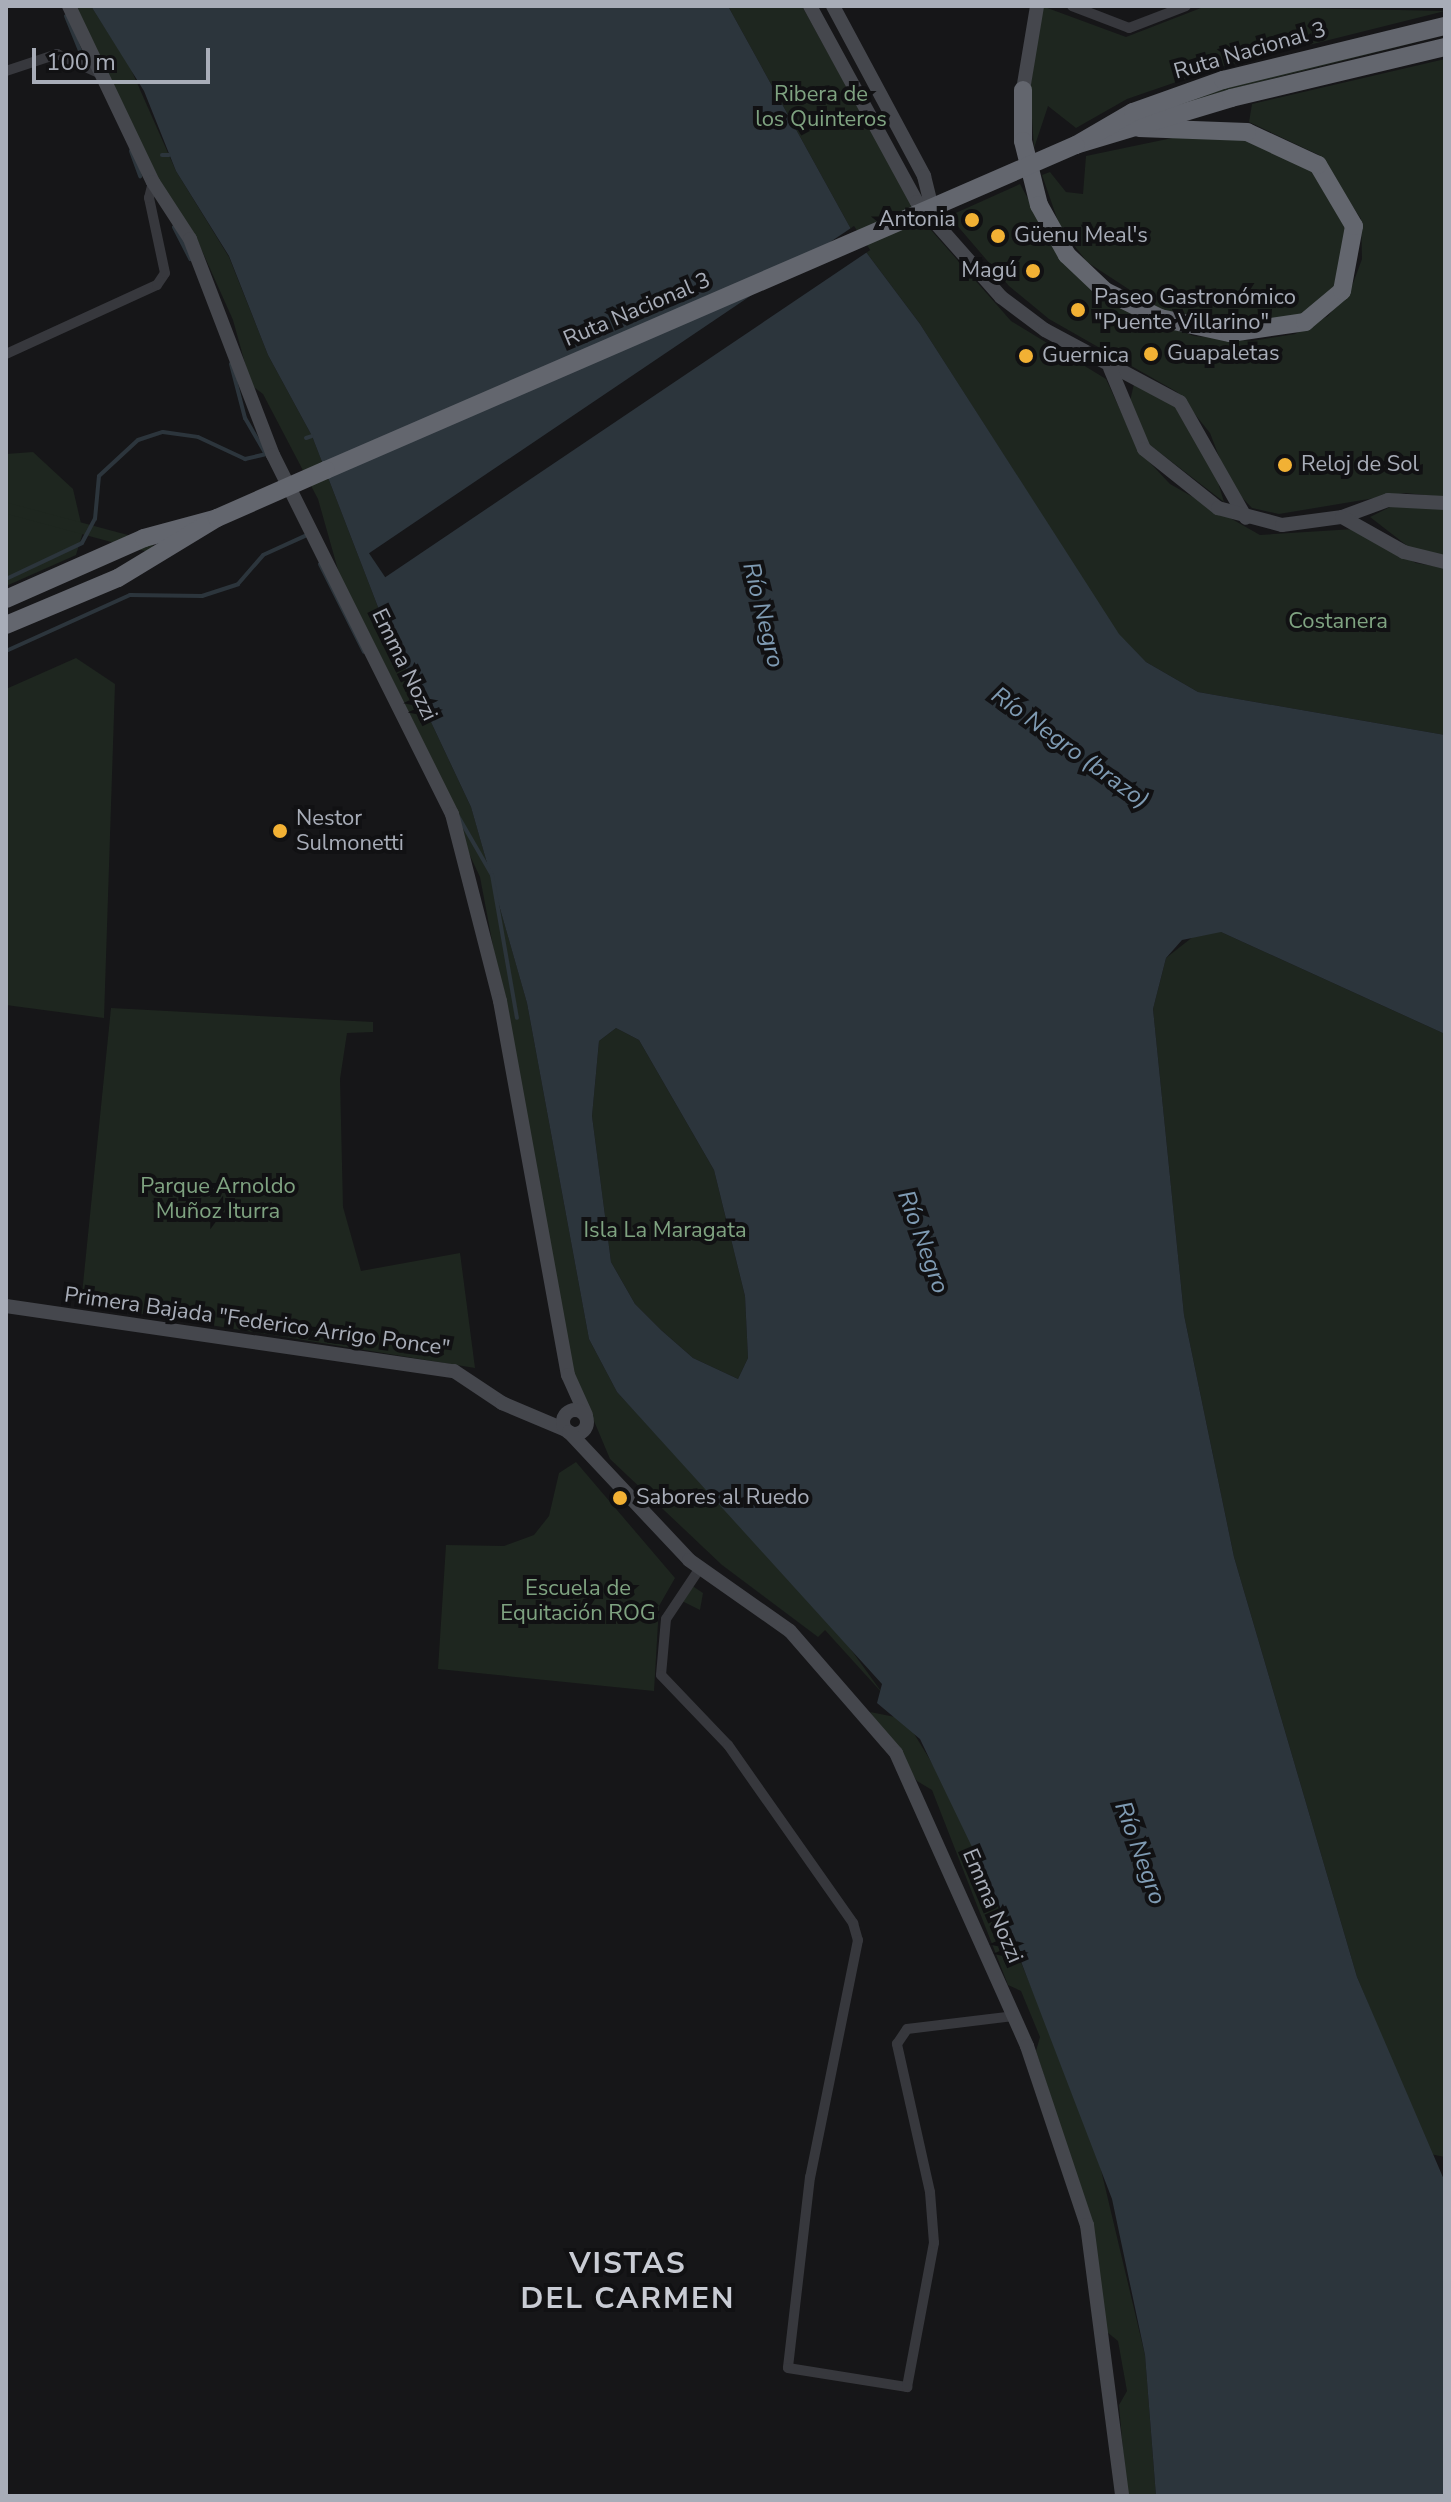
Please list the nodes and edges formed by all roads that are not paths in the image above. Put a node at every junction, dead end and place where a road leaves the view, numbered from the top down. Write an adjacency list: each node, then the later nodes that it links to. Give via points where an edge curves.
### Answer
1 (69, 6): 10 (street, Emma Nozzi)
2 (810, 6): 15 (street, via 917,202)
3 (833, 6): 15 (street, via 924,176)
4 (1037, 6): 11 (street)
5 (1072, 6): 6 (street, via 1129,28)
6 (1186, 6)
7 (1445, 26): 13 (highway, Ruta Nacional 3, via 1223,80 1133,112)
8 (1445, 47): 12 (highway, Ruta Nacional 3)
9 (6, 71): 10 (street, via 57,54)
10 (103, 75): 14 (street, Emma Nozzi)
11 (1023, 90): 12 (highway, via 1023,141 1039,205 1067,255 1105,291 1160,318 1230,333 1305,322 1342,291 1354,226 1318,165 1247,132)
12 (1139, 128): 13 (highway, Ruta Nacional 3)
13 (1076, 145): 20 (highway, Ruta Nacional 3, bridge)
14 (153, 182): 16 (street, via 149,198 165,273 157,285); 26 (street, Emma Nozzi, via 190,239 273,455 452,814 500,1001)
15 (934, 216): 17 (street, via 1001,297)
16 (6, 354)
17 (1110, 368): 21 (street, via 1133,428 1158,466 1218,508); 21 (street, via 1137,373 1180,402)
18 (1445, 503): 19 (street, via 1388,500)
19 (1342, 517): 21 (street, via 1282,525); 22 (street, via 1404,552)
20 (217, 518): 23 (highway, via 154,534); 24 (highway, via 118,578)
21 (1246, 518)
22 (1445, 562)
23 (6, 599)
24 (6, 625)
25 (6, 1306): 28 (street, Primera Bajada "Federico Arrigo Ponce", via 454,1371)
26 (573, 1386): 27 (street, Emma Nozzi); 29 (street, Emma Nozzi)
27 (567, 1413): 28 (street); 29 (street); 30 (street, Emma Nozzi)
28 (539, 1417): 30 (street, Primera Bajada "Federico Arrigo Ponce")
29 (587, 1417): 30 (street, via 581,1433); 31 (street, Emma Nozzi)
30 (568, 1431): 31 (street, Emma Nozzi)
31 (596, 1454): 32 (street, Emma Nozzi, via 656,1528)
32 (700, 1568): 33 (street, Emma Nozzi, via 790,1631 896,1753); 33 (street, via 666,1619 661,1675 728,1745 853,1923 858,1940 810,2177 788,2368 907,2387 934,2243 930,2192 897,2044 907,2029)
33 (1015, 2016): 34 (street, Emma Nozzi, via 1087,2225)
34 (1122, 2496)

